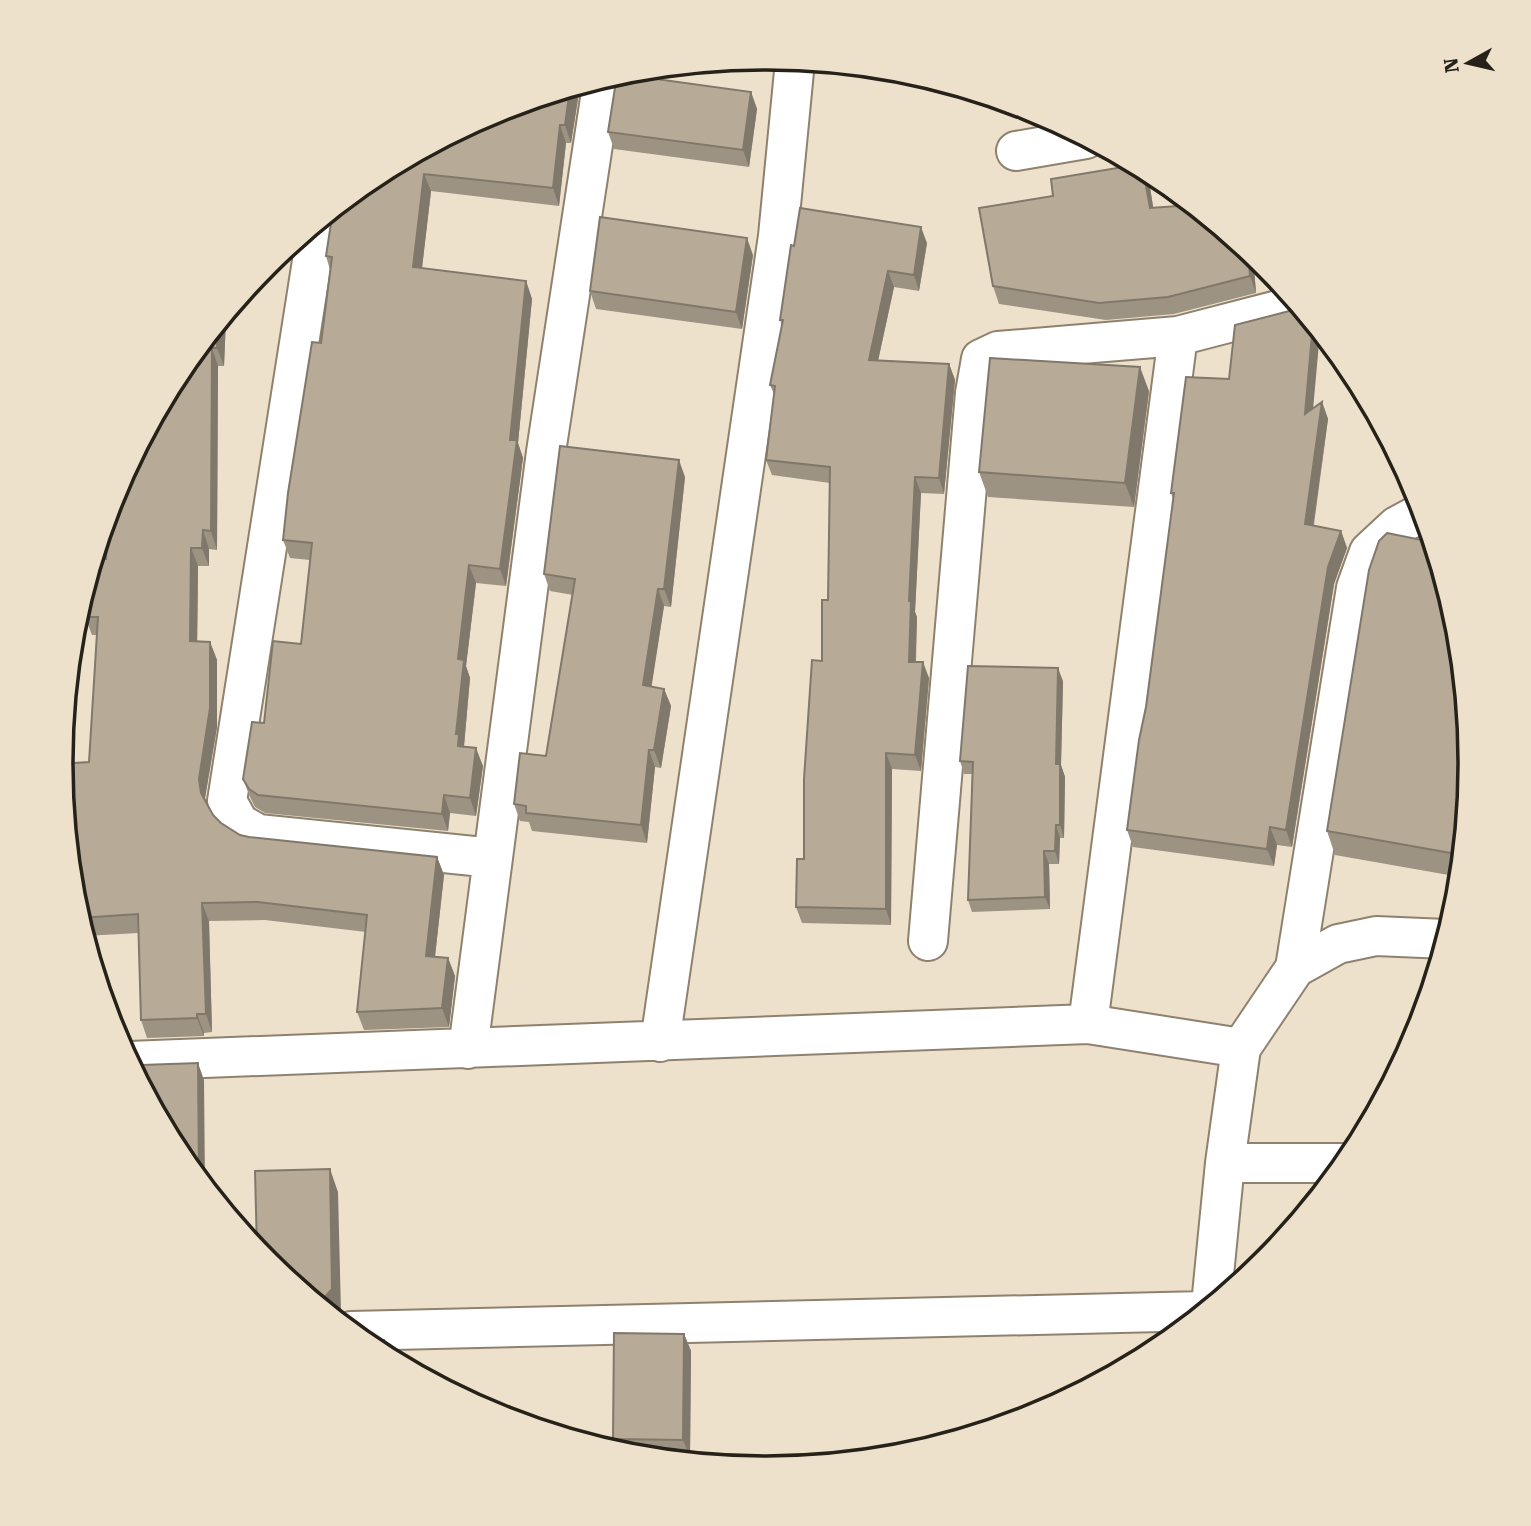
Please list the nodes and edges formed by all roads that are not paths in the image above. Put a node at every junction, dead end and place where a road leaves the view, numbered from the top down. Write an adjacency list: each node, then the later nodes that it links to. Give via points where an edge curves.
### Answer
1 (794, 71): 14 (street, via 778,236)
2 (601, 90): 9 (street, via 545,452)
3 (1073, 141): 4 (street)
4 (1016, 151)
5 (316, 236): 9 (street, via 227,801 239,823 258,834)
6 (1287, 307): 7 (street)
7 (1178, 336): 11 (street, via 998,351 981,359); 13 (street)
8 (1413, 517): 12 (street, via 1369,552 1356,588)
9 (493, 858): 16 (street)
10 (1436, 939): 12 (street, via 1376,936 1338,944)
11 (928, 941)
12 (1294, 968): 15 (street)
13 (1088, 1024): 14 (street); 15 (street)
14 (660, 1042): 16 (street)
15 (1241, 1048): 18 (street)
16 (468, 1049): 17 (street)
17 (140, 1061)
18 (1225, 1163): 19 (street); 20 (street)
19 (1331, 1163)
20 (1212, 1292)
21 (1189, 1311): 22 (street)
22 (368, 1331)

